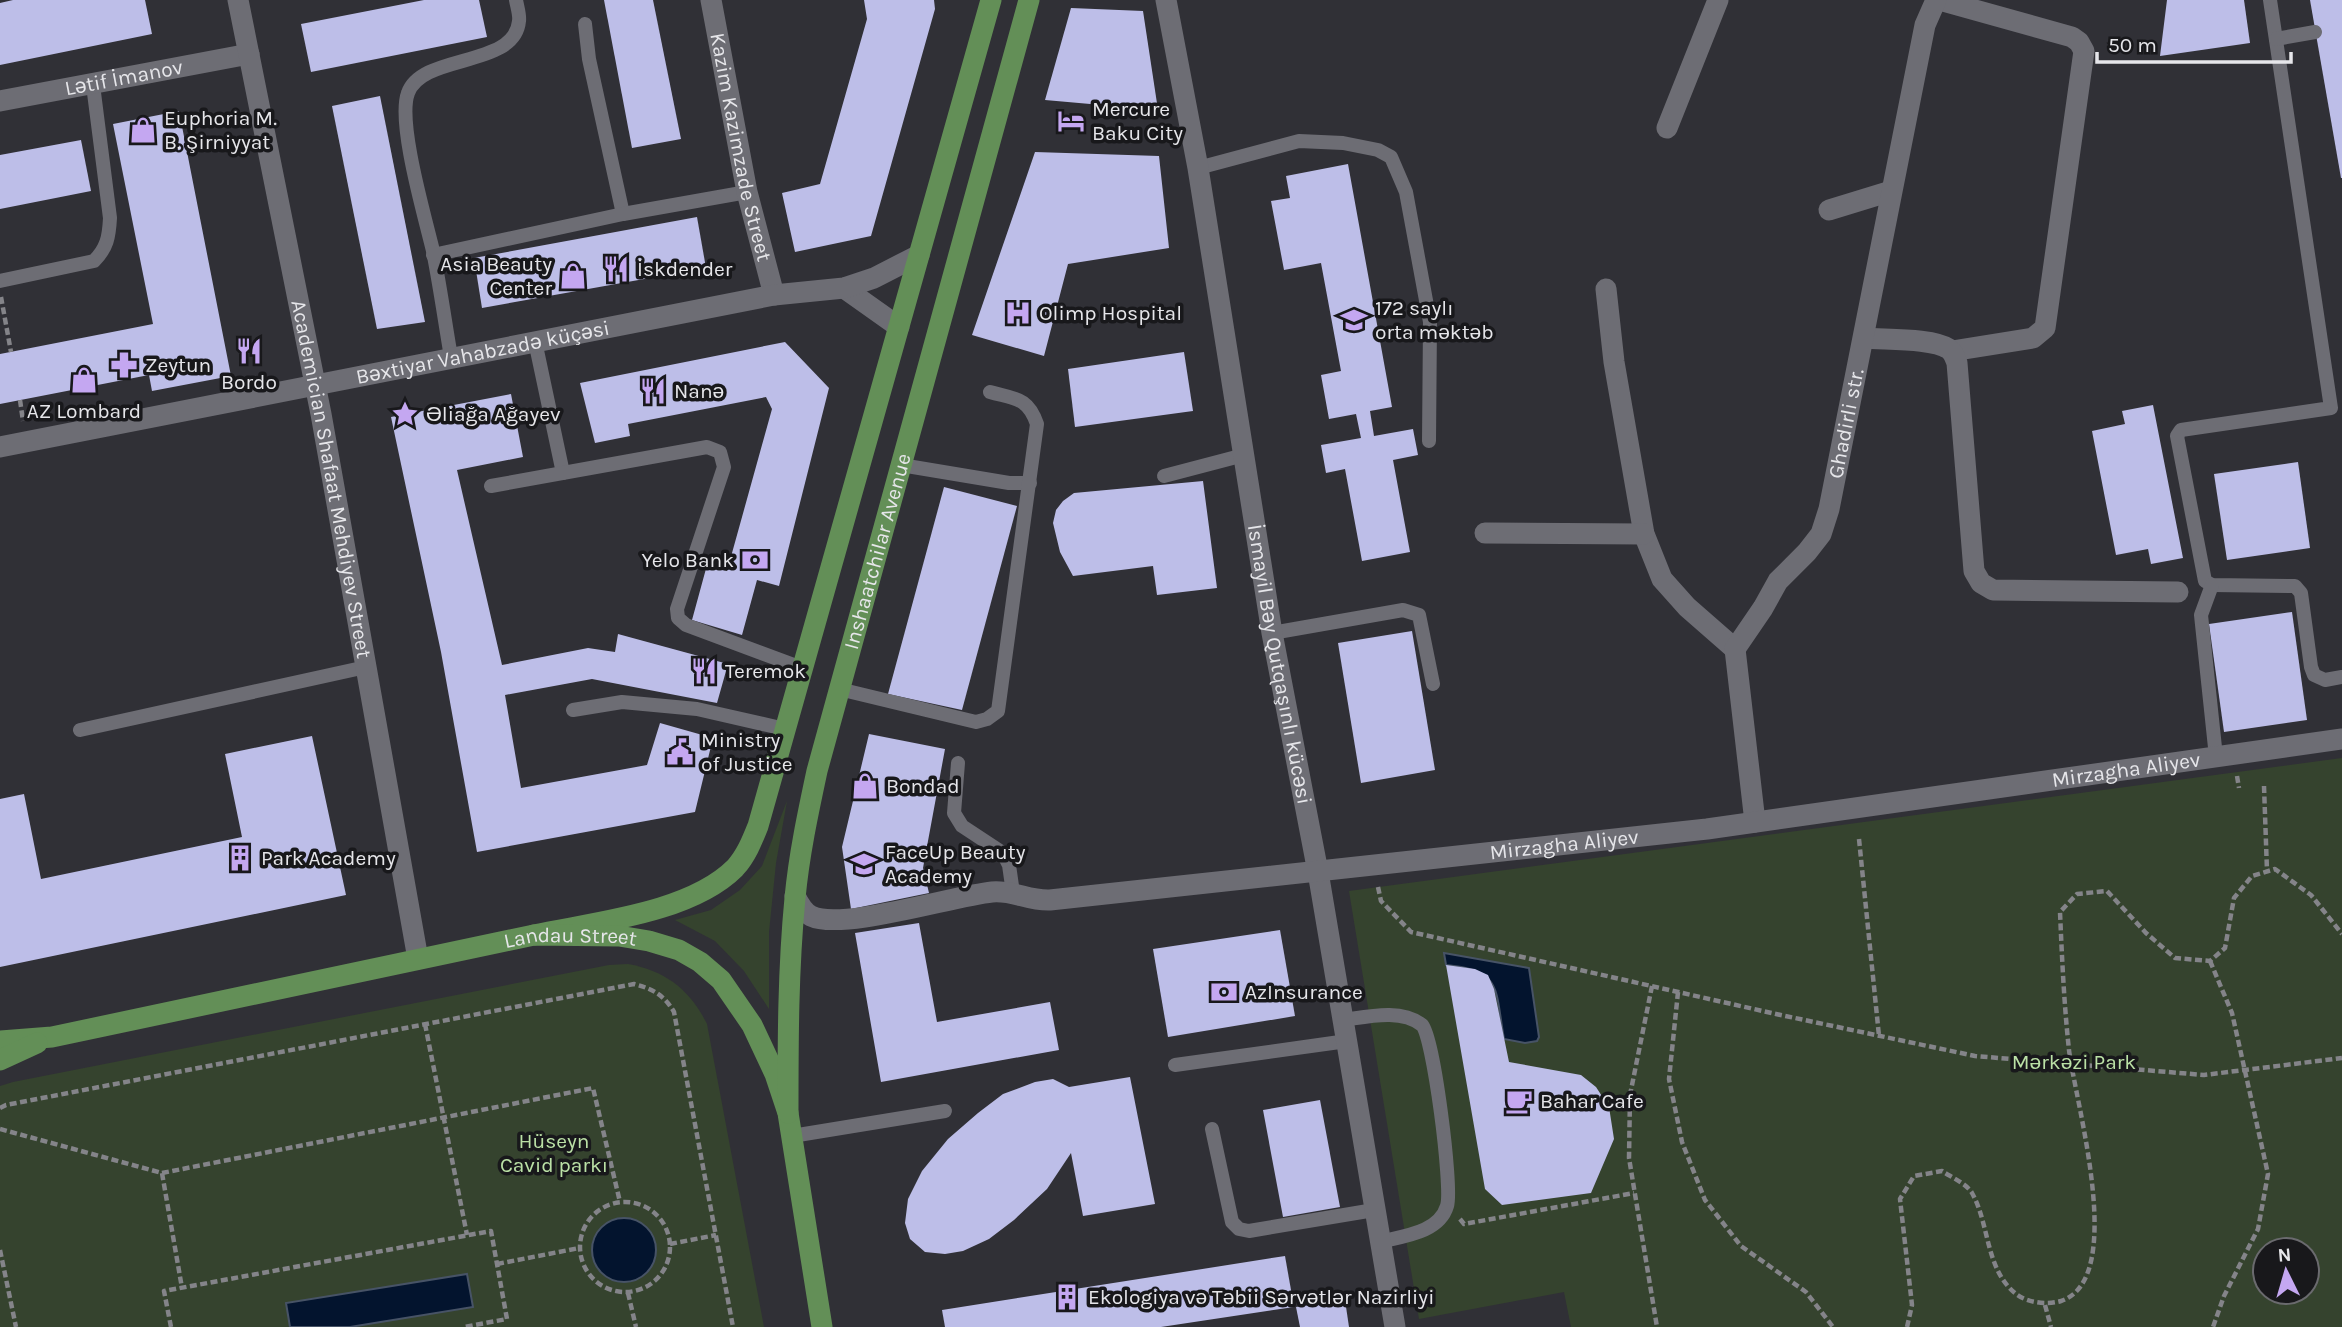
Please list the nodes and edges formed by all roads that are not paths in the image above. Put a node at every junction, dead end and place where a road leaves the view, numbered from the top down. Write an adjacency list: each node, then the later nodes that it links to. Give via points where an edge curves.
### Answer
1 (238, 0): 13 (street, Academician Shafaat Mehdiyev Street)
2 (516, 0): 22 (lane, via 519,21 513,36 496,50 419,77 408,92 404,119)
3 (711, 0): 19 (street, Kazim Kazimzade Street)
4 (991, 0): 23 (main road, Inshaatchilar Avenue)
5 (1029, 0): 39 (main road, Inshaatchilar Avenue)
6 (1166, 0): 17 (street, İsmayil Bəy Qutqaşınlı kücəsi)
7 (1718, 0): 16 (street)
8 (1938, 0): 18 (street, Ghadirli str., via 1926,25); 31 (street, via 2072,37 2084,51 2045,328 2033,338)
9 (2270, 0): 12 (lane)
10 (585, 24): 21 (lane)
11 (2315, 32): 12 (lane)
12 (2276, 39): 35 (lane)
13 (249, 54): 14 (street, Lətif İmanov); 33 (street, Academician Shafaat Mehdiyev Street)
14 (93, 85): 15 (street, Lətif İmanov); 24 (lane, via 110,218 104,252 94,261)
15 (0, 101)
16 (1667, 128)
17 (1198, 168): 36 (lane, via 1299,141 1343,142 1391,157 1406,192 1430,322); 38 (street, İsmayil Bəy Qutqaşınlı kücəsi)
18 (1891, 191): 20 (street); 29 (street, Ghadirli str.)
19 (747, 192): 21 (lane); 27 (street, Kazim Kazimzade Street)
20 (1829, 210)
21 (623, 214): 22 (lane)
22 (433, 255): 32 (lane)
23 (919, 255): 25 (street, Bəxtiyar Vahabzadə küçəsi); 28 (main road, Inshaatchilar Avenue)
24 (0, 281)
25 (844, 288): 27 (street, Bəxtiyar Vahabzadə küçəsi); 28 (street)
26 (1606, 289): 45 (street)
27 (774, 295): 30 (street, Bəxtiyar Vahabzadə küçəsi)
28 (899, 327): 51 (main road, Inshaatchilar Avenue)
29 (1864, 338): 31 (street, via 1943,345); 49 (street, Ghadirli str., via 1821,534 1778,581)
30 (535, 341): 32 (street, Bəxtiyar Vahabzadə küçəsi); 40 (lane)
31 (1952, 351): 47 (street, via 1957,363 1974,572 1981,583 1993,590)
32 (451, 357): 33 (street, Bəxtiyar Vahabzadə küçəsi)
33 (315, 384): 37 (street, Bəxtiyar Vahabzadə küçəsi); 50 (street, Academician Shafaat Mehdiyev Street)
34 (990, 392): 42 (lane, via 1025,401 1032,410 1037,424)
35 (2336, 407): 46 (lane, via 2181,430 2177,436 2205,581)
36 (1429, 441)
37 (0, 447)
38 (1244, 455): 41 (lane); 48 (street, İsmayil Bəy Qutqaşınlı kücəsi)
39 (901, 465): 42 (lane); 54 (main road, Inshaatchilar Avenue)
40 (563, 473): 43 (lane); 51 (lane, via 707,447 720,452 724,467 677,609 678,618 686,625)
41 (1164, 476)
42 (1030, 483): 54 (lane, via 998,711 976,722)
43 (491, 486)
44 (1485, 533): 45 (street)
45 (1644, 534): 49 (street, via 1662,579)
46 (2212, 585): 52 (lane, via 2295,586 2301,593 2314,675 2325,680); 59 (lane, via 2201,615)
47 (2178, 593)
48 (1272, 633): 53 (lane, via 1403,610 1419,615); 62 (street, İsmayil Bəy Qutqaşınlı kücəsi)
49 (1735, 649): 61 (street)
50 (366, 667): 57 (lane); 66 (street, Academician Shafaat Mehdiyev Street)
51 (802, 668): 56 (main road, Inshaatchilar Avenue)
52 (2342, 677)
53 (1433, 684)
54 (839, 689): 64 (main road, Inshaatchilar Avenue, via 804,830)
55 (573, 710): 56 (lane, via 622,702 697,709)
56 (785, 729): 65 (main road, Inshaatchilar Avenue, via 758,826 735,868 713,886 666,907)
57 (80, 730)
58 (2342, 739): 59 (street, Mirzagha Aliyev)
59 (2216, 757): 61 (street, Mirzagha Aliyev)
60 (958, 764): 63 (lane, via 954,813 962,826 1003,853)
61 (1755, 822): 62 (street, Mirzagha Aliyev)
62 (1318, 872): 63 (street, Mirzagha Aliyev, via 1050,900 1035,901); 67 (street, İsmayil Bəy Qutqaşınlı kücəsi)
63 (1013, 893): 64 (street, Mirzagha Aliyev, via 987,893 847,920 812,917)
64 (795, 896): 73 (main road, Inshaatchilar Avenue)
65 (534, 936): 66 (main road, Landau Street); 73 (main road, Landau Street, via 629,937 679,950 700,962 721,980 752,1025)
66 (418, 959): 68 (main road, Landau Street)
67 (1345, 1030): 71 (lane); 76 (street, İsmayil Bəy Qutqaşınlı kücəsi); 77 (lane, via 1391,1014 1426,1030 1448,1170 1447,1206 1427,1230)
68 (52, 1037): 69 (main road); 70 (main road)
69 (0, 1041)
70 (0, 1060)
71 (1175, 1065)
72 (945, 1111): 75 (lane)
73 (788, 1113): 75 (main road, Landau Street)
74 (1212, 1129): 76 (lane, via 1232,1222 1239,1229)
75 (792, 1136): 78 (main road, Landau Street)
76 (1374, 1210): 77 (street, İsmayil Bəy Qutqaşınlı kücəsi)
77 (1379, 1242): 79 (street, İsmayil Bəy Qutqaşınlı kücəsi)
78 (822, 1327)
79 (1395, 1327)

